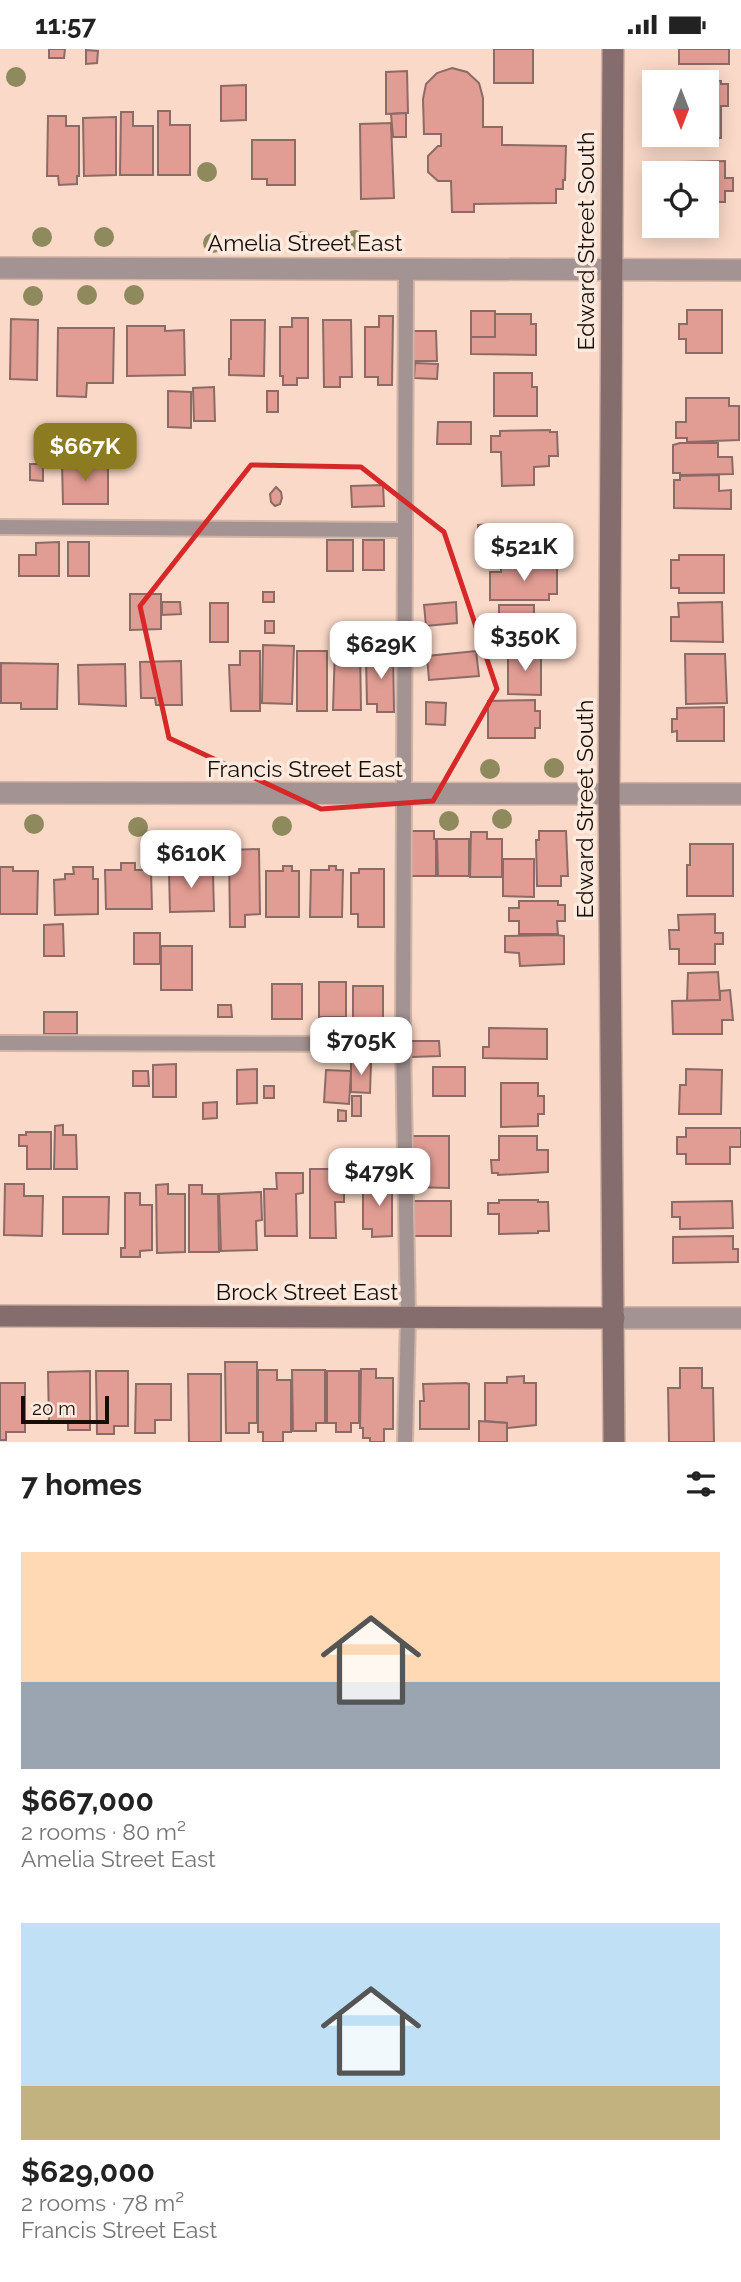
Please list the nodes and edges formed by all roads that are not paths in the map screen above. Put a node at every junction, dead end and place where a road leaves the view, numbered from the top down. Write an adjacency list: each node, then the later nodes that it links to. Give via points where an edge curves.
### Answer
1 (613, 49): 4 (main road, Edward Street South)
2 (0, 268): 3 (street, Amelia Street East)
3 (406, 268): 4 (street, Amelia Street East); 7 (lane)
4 (611, 268): 5 (street, Amelia Street East); 11 (main road, Edward Street South)
5 (741, 269)
6 (0, 527): 7 (lane)
7 (405, 530): 9 (lane)
8 (0, 793): 9 (street, Francis Street East)
9 (404, 794): 11 (street, Francis Street East); 13 (lane)
10 (741, 794): 11 (street, Francis Street East)
11 (609, 795): 16 (main road, Edward Street South)
12 (0, 1043): 13 (lane)
13 (403, 1044): 15 (lane)
14 (0, 1316): 15 (main road, Brock Street East)
15 (408, 1318): 16 (main road, Brock Street East); 18 (lane)
16 (614, 1318): 17 (street); 19 (main road, Edward Street South)
17 (741, 1318)
18 (405, 1442)
19 (614, 1442)

